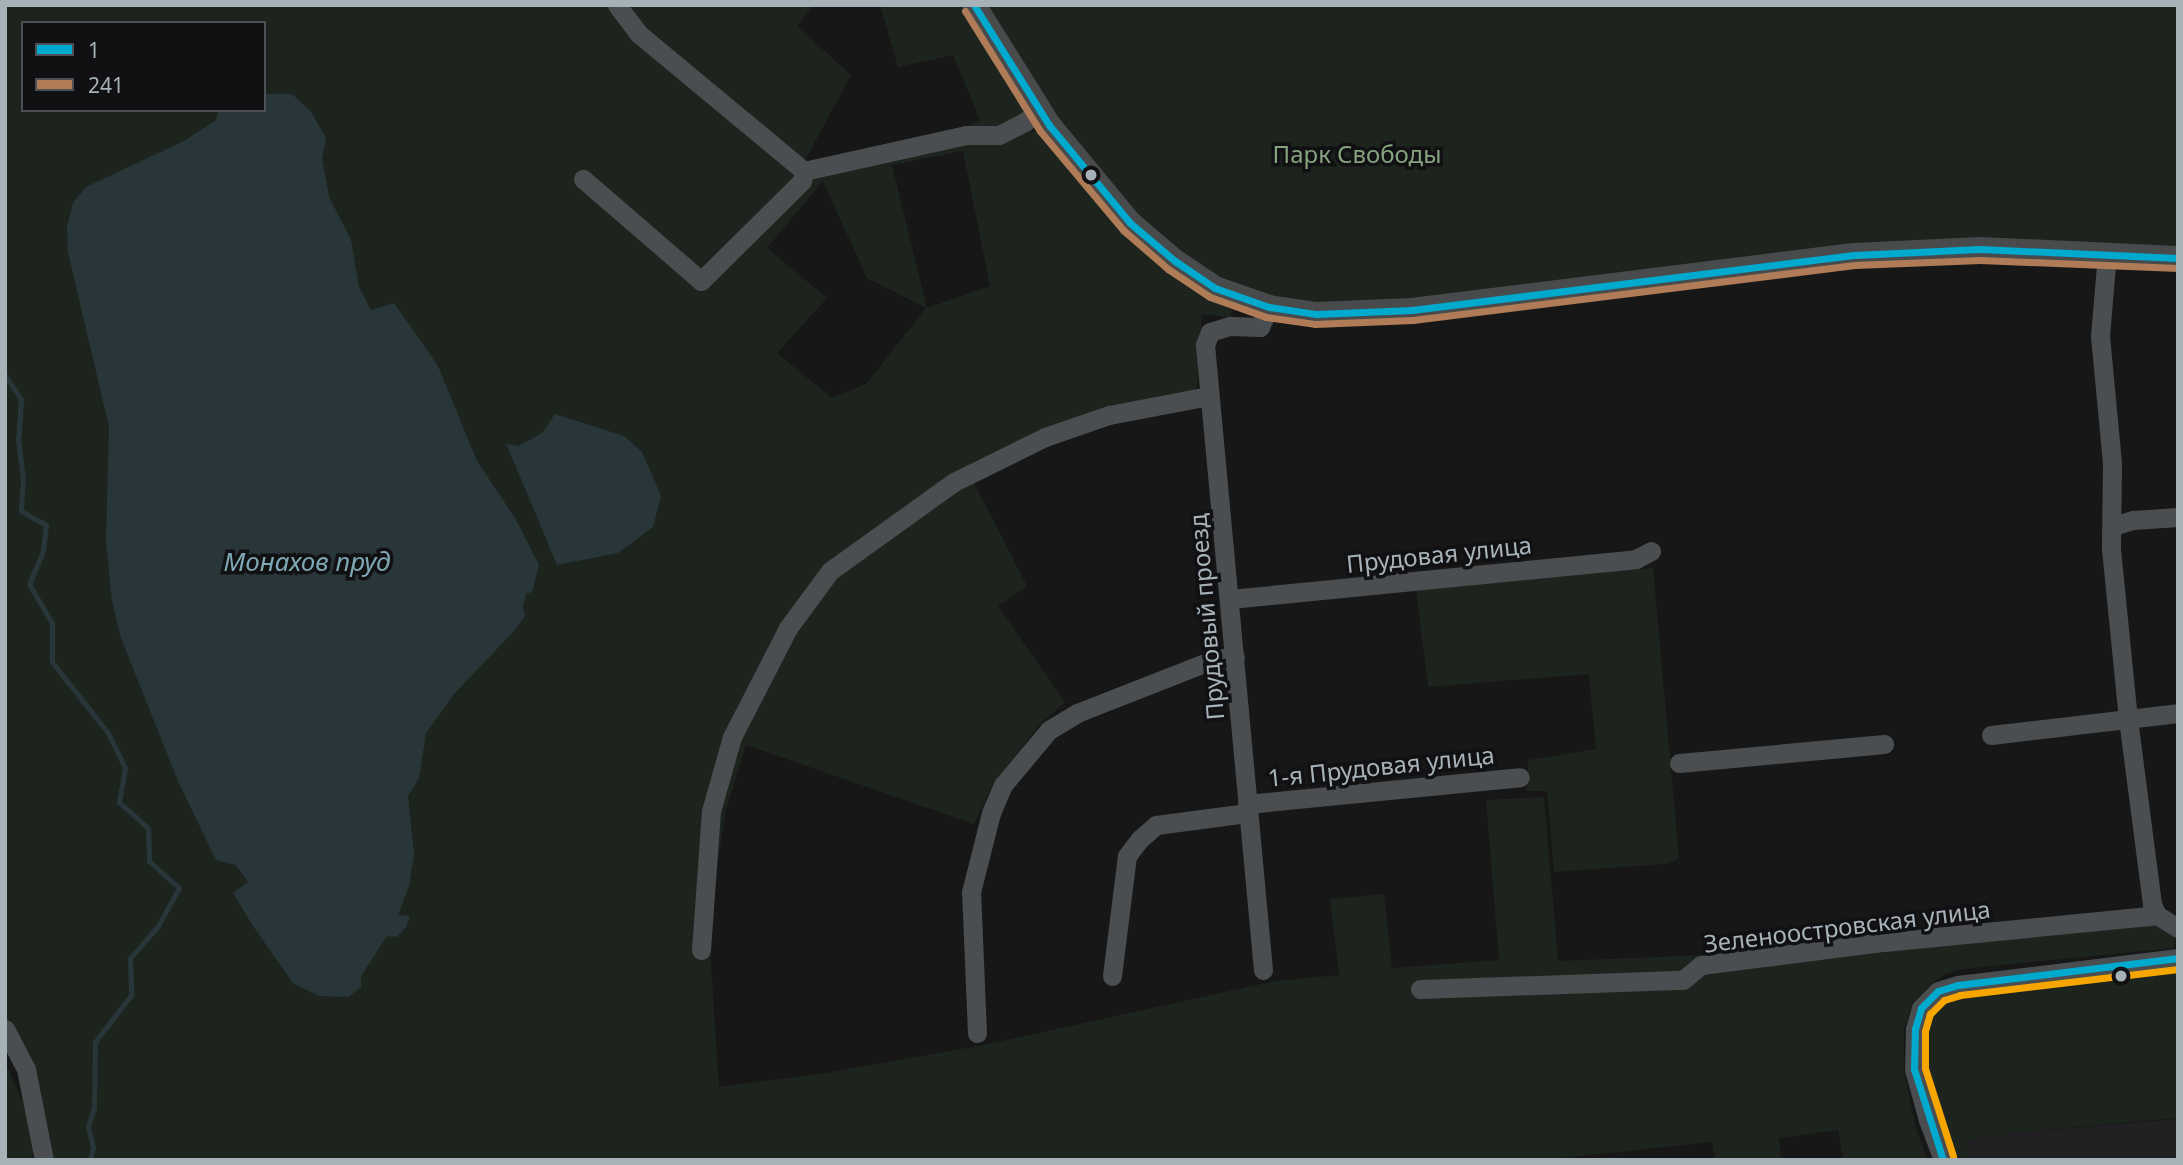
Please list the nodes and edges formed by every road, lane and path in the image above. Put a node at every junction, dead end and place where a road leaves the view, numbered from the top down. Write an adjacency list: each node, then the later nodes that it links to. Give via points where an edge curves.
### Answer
1 (617, 5): 4 (street, via 639,34)
2 (974, 5): 3 (main road)
3 (1039, 110): 4 (street, via 999,135 966,135); 8 (main road, via 1130,223 1215,288)
4 (804, 171): 5 (street, via 803,181 701,281)
5 (583, 179)
6 (2107, 253): 7 (main road); 8 (main road, via 1980,249 1854,256 1412,310 1315,314); 11 (street, via 2100,336)
7 (2178, 258)
8 (1269, 307): 9 (street, Прудовый проезд, via 1260,327 1230,326 1210,332 1205,345)
9 (1209, 396): 13 (street, Прудовый проезд); 24 (street, via 1109,415 1045,437 954,482 831,571 788,628 732,737 711,811)
10 (2178, 517): 11 (street)
11 (2113, 526): 16 (street, via 2111,549)
12 (1651, 551): 13 (street, Прудовая улица, via 1636,559)
13 (1230, 599): 14 (street, Прудовый проезд)
14 (1235, 657): 21 (street, Прудовый проезд); 30 (street, via 1215,659 1077,713 1049,730 1003,785 971,892)
15 (2178, 713): 16 (street)
16 (2128, 719): 17 (street); 22 (street)
17 (1991, 735)
18 (1884, 744): 19 (street)
19 (1679, 763)
20 (1520, 776): 21 (street, 1-я Прудовая улица)
21 (1247, 808): 26 (street, Прудовый проезд); 27 (street, 1-я Прудовая улица, via 1156,825 1140,839 1127,856)
22 (2157, 915): 23 (street); 28 (street, Зеленоостровская улица, via 1701,965 1683,980)
23 (2178, 928)
24 (701, 950)
25 (2178, 958): 32 (street, via 1984,981 1938,991 1922,1008 1915,1029 1914,1069)
26 (1263, 970)
27 (1111, 976)
28 (1420, 989)
29 (5, 1029): 31 (street, via 26,1069)
30 (977, 1032)
31 (44, 1160)
32 (1943, 1160)

